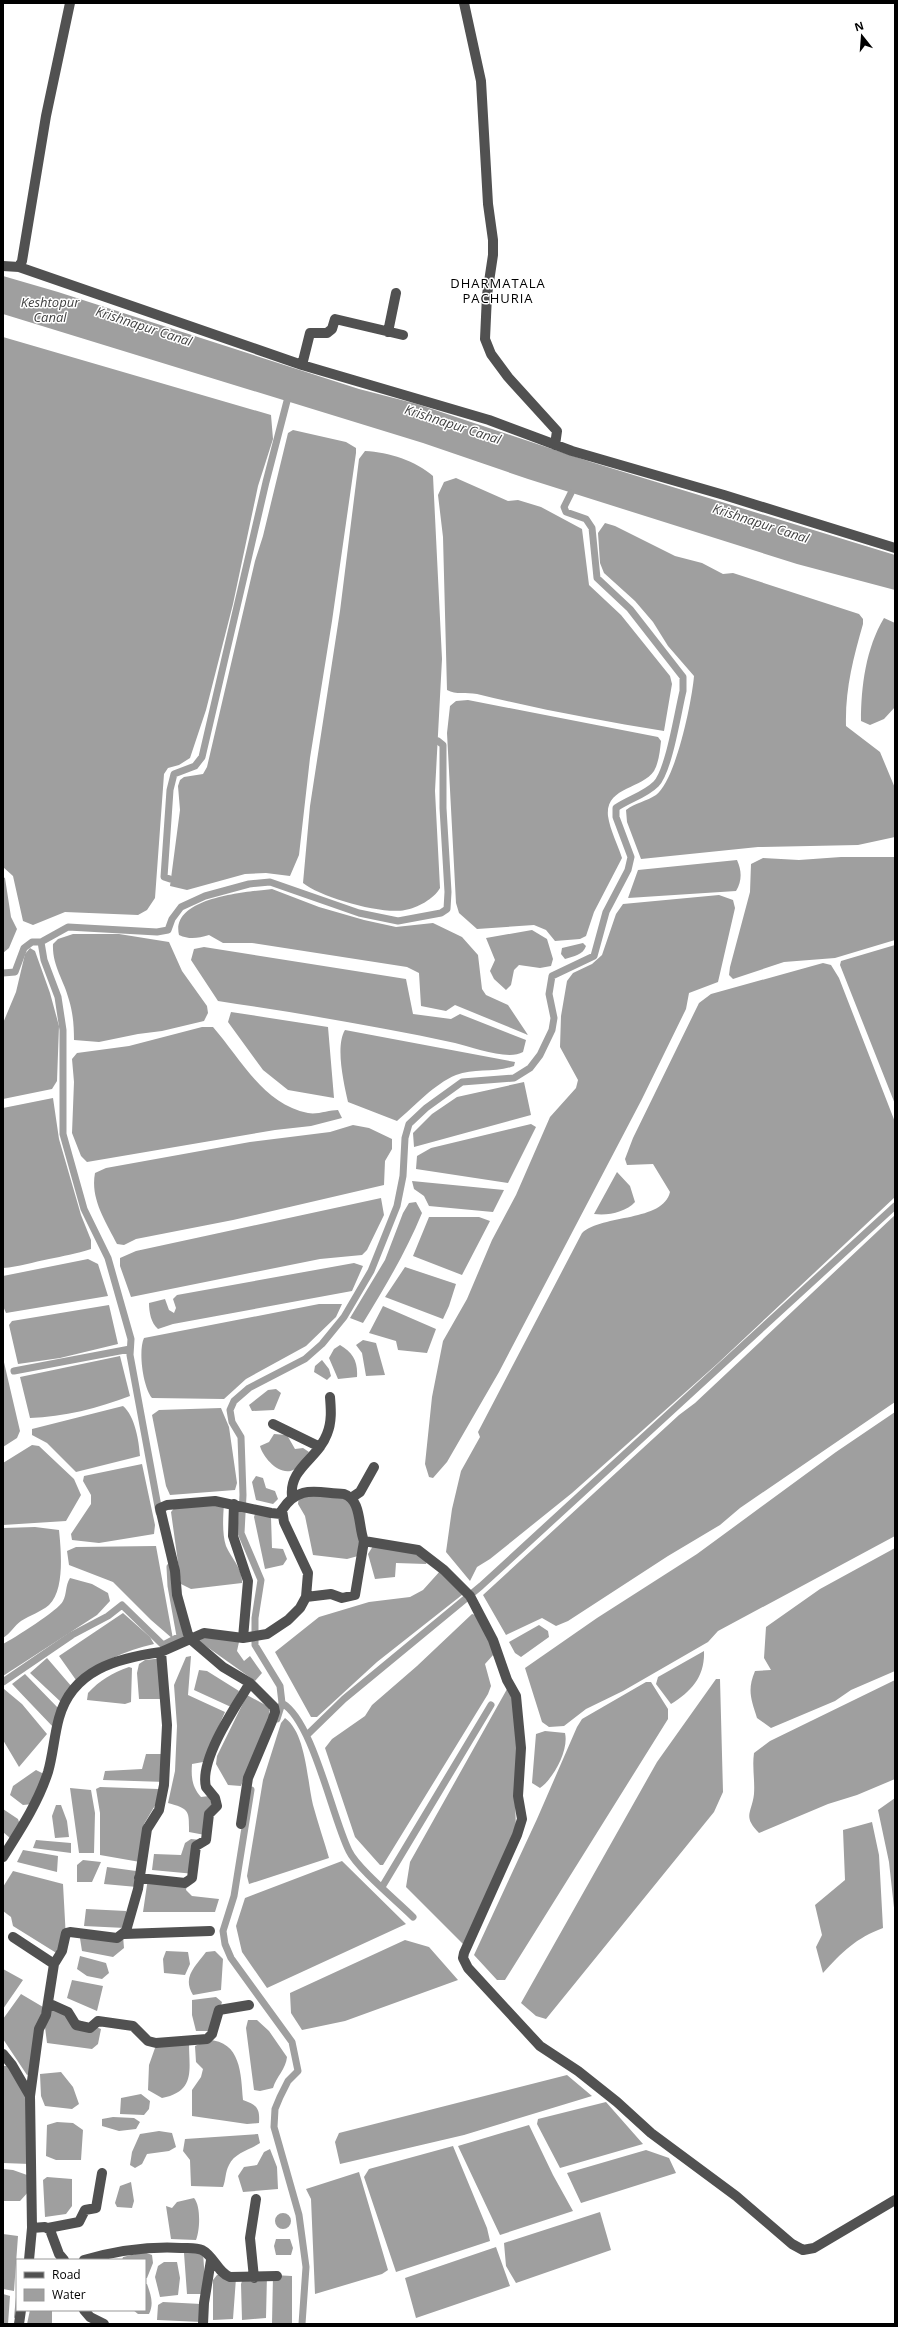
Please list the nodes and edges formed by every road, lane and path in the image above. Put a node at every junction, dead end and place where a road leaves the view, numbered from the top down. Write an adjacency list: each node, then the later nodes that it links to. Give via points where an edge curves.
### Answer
1 (70, 3): 4 (street, via 46,116)
2 (464, 3): 9 (street, via 480,81 488,204 493,240 485,339 491,354 508,377 557,431)
3 (3, 266): 4 (street)
4 (19, 268): 8 (street)
5 (396, 293): 6 (street)
6 (388, 332): 7 (street); 8 (street, via 335,319 330,331 310,333)
7 (403, 335)
8 (302, 365): 9 (street, via 488,420)
9 (555, 445): 10 (street)
10 (895, 548)
11 (330, 1397): 13 (street, via 330,1423)
12 (273, 1424): 13 (street)
13 (320, 1447): 15 (street, via 293,1478)
14 (374, 1467): 16 (street, via 360,1492)
15 (292, 1496): 16 (street, via 304,1492 344,1494); 18 (street)
16 (351, 1498): 19 (street, via 360,1520)
17 (239, 1505): 18 (street); 21 (street, via 204,1501 160,1506 175,1571 177,1595); 22 (street, via 233,1536 248,1581)
18 (281, 1514): 20 (street, via 306,1566)
19 (364, 1541): 20 (street, via 356,1595 342,1598 331,1594); 38 (street, via 414,1549 444,1570 469,1594 493,1640 507,1680 516,1696 521,1748 518,1796 522,1819 464,1953 464,1963 540,2046 600,2089 798,2248 814,2248)
20 (306, 1597): 22 (street, via 300,1608 288,1620 267,1634)
21 (189, 1638): 22 (street, via 210,1632); 23 (street); 24 (street, via 223,1668)
22 (245, 1638)
23 (161, 1652): 26 (street, via 127,1657 94,1671 78,1684 60,1713 48,1770 38,1799); 27 (street, via 167,1725 164,1786 159,1810 147,1829)
24 (250, 1683): 25 (street, via 271,1704 275,1712 248,1778); 27 (street, via 206,1767 206,1787 215,1798 217,1806 209,1814 206,1840 196,1846 192,1878 185,1883)
25 (241, 1824)
26 (3, 1857)
27 (139, 1878): 29 (street)
28 (210, 1932): 29 (street)
29 (124, 1934): 31 (street, via 116,1938 67,1932 62,1950)
30 (13, 1937): 31 (street)
31 (54, 1964): 32 (street)
32 (48, 2002): 33 (street, via 68,2012 76,2026 90,2028 98,2021 133,2026 148,2041 156,2043 206,2039 212,2034 219,2010); 35 (street, via 46,2015 38,2032)
33 (249, 2006)
34 (3, 2054): 35 (street)
35 (30, 2096): 39 (street)
36 (102, 2173): 40 (street, via 96,2208 85,2210 79,2222)
37 (256, 2199): 46 (street, via 250,2238)
38 (895, 2200)
39 (32, 2228): 40 (street); 41 (street)
40 (48, 2228): 42 (street)
41 (28, 2259)
42 (63, 2259)
43 (88, 2259): 44 (street, via 132,2249 159,2247 196,2248)
44 (211, 2260): 46 (street, via 227,2276); 51 (street)
45 (277, 2276): 46 (street)
46 (254, 2278)
47 (21, 2311): 49 (street)
48 (85, 2311): 50 (street, via 90,2317)
49 (19, 2324)
50 (104, 2324)
51 (203, 2324)

